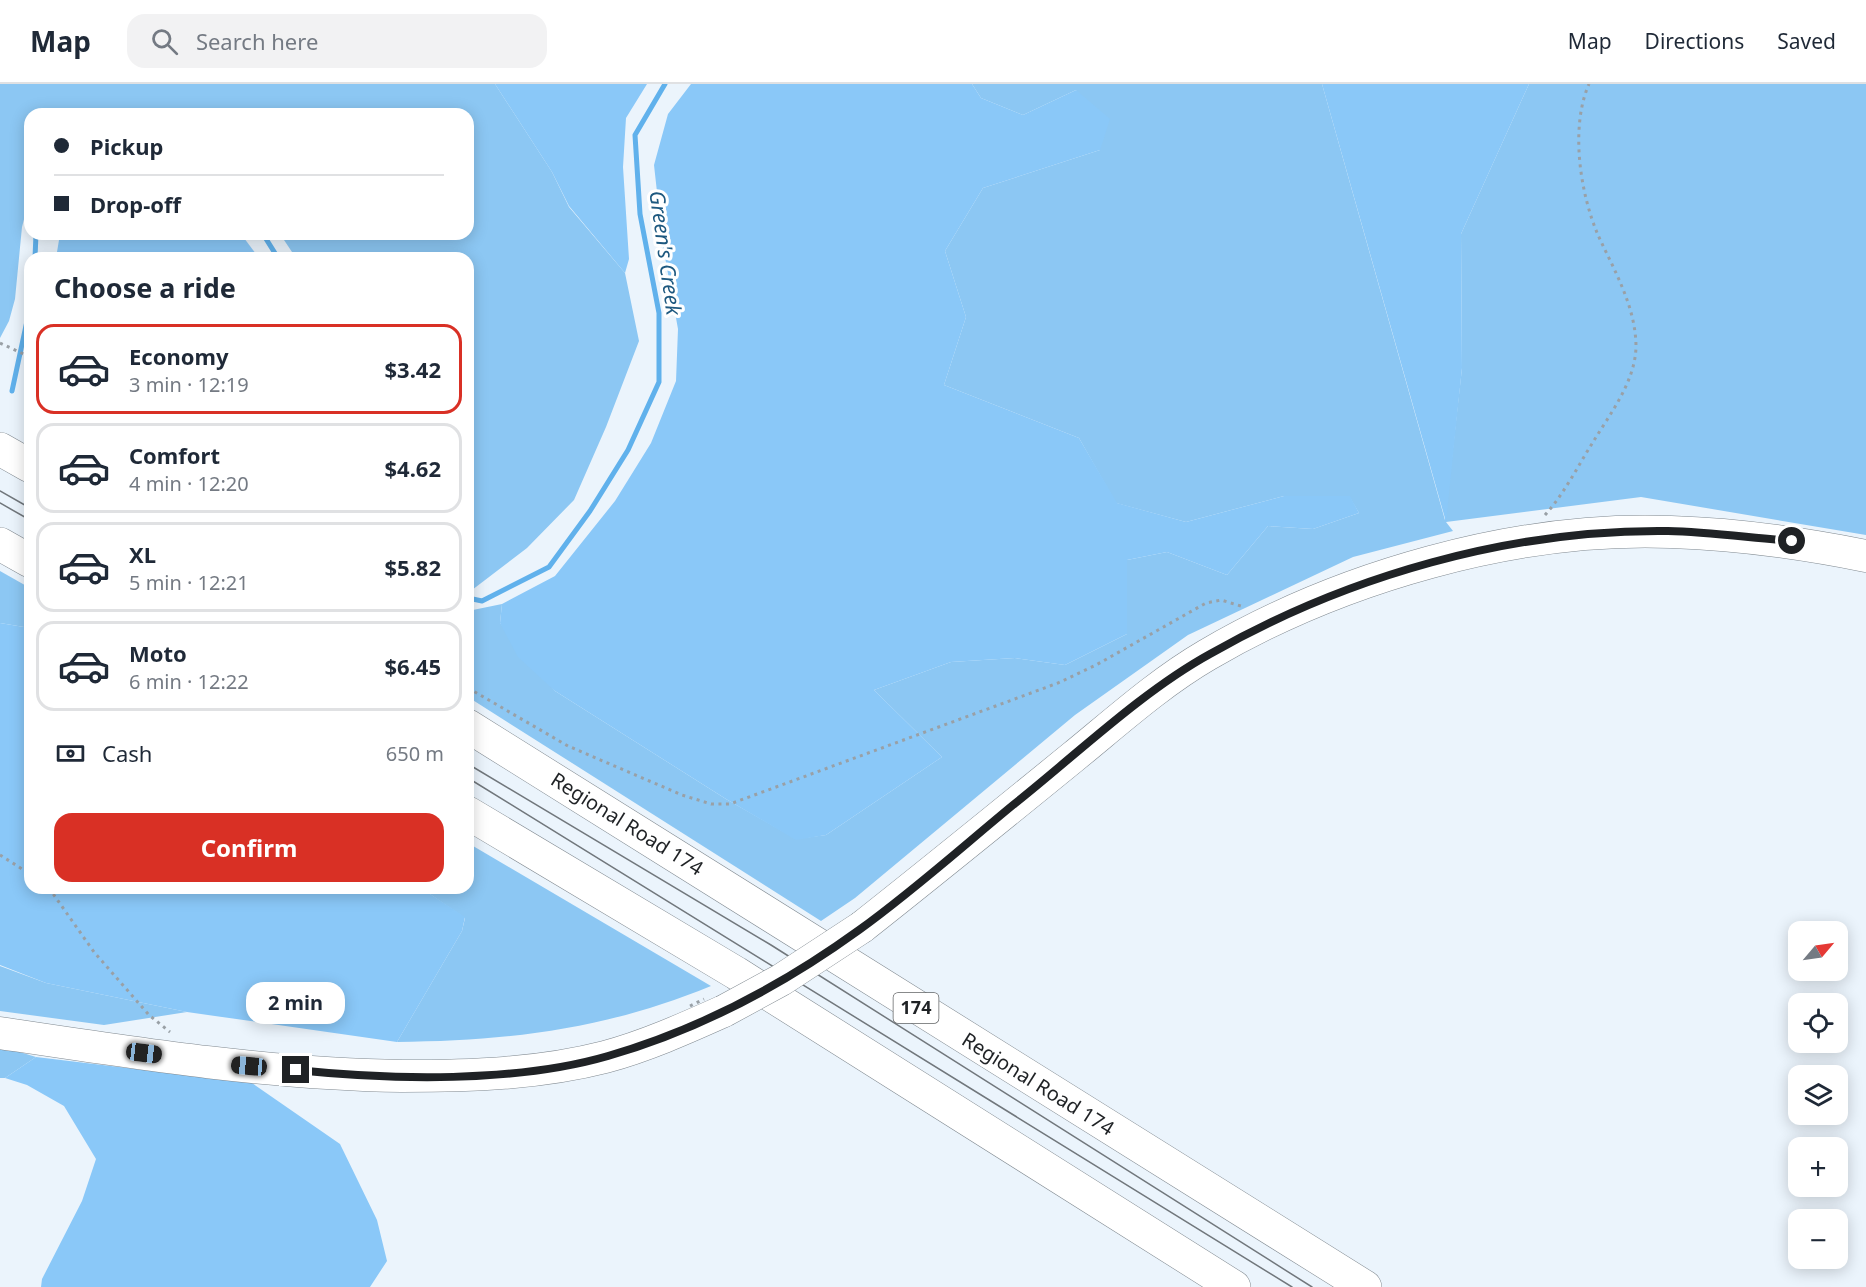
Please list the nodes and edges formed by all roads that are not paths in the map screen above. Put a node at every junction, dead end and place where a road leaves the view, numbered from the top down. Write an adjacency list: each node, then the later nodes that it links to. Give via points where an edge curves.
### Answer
1 (0, 449): 2 (highway)
2 (24, 463)
3 (0, 544): 5 (highway)
4 (1866, 556): 8 (main road, bridge, via 1792,541 1670,531 1587,534 1464,555 1391,574 1324,598 1277,617 1205,656 1145,699 862,927 781,980 724,1011 606,1057 470,1076 343,1075)
5 (24, 558)
6 (474, 730): 10 (highway, Regional Road 174 / 174)
7 (474, 817): 9 (highway, via 736,973)
8 (0, 1033)
9 (1234, 1287)
10 (1365, 1287)

